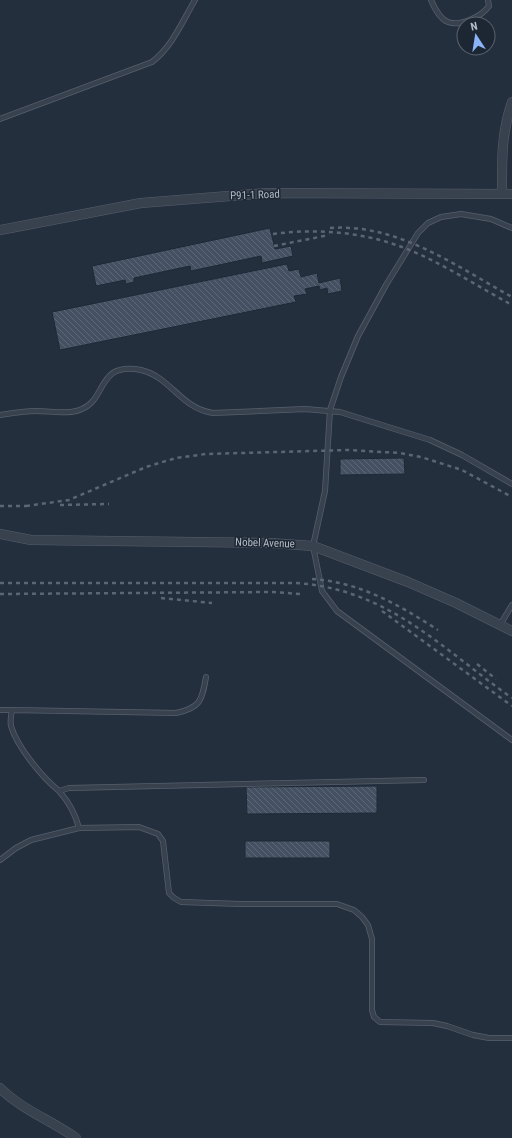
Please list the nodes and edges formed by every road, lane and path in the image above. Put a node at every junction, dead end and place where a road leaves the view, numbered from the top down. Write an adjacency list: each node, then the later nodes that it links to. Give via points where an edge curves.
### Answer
1 (195, 0): 5 (lane, via 171,42 152,62)
2 (431, 0): 3 (lane, via 440,15 448,22 460,22 485,12 489,6)
3 (488, 0)
4 (512, 102): 6 (street, via 502,138)
5 (0, 119)
6 (502, 194): 7 (street, P91-1 Road); 9 (street, P91-1 Road, via 234,195 141,203)
7 (512, 194)
8 (512, 228): 10 (lane, via 492,219 461,214 441,217 428,223 418,233 358,336)
9 (0, 230)
10 (330, 410): 11 (lane, via 213,413 201,411 185,401 160,377 131,369 112,373 105,379 90,404 82,409 72,412 15,412); 12 (lane, via 357,416 430,440); 14 (lane, via 325,490)
11 (0, 416)
12 (512, 484)
13 (0, 534): 14 (street, Nobel Avenue, via 31,540 270,543)
14 (313, 546): 16 (street, Nobel Avenue, via 408,582); 21 (lane, via 322,591 337,611)
15 (512, 604): 16 (lane)
16 (500, 625): 17 (street, Nobel Avenue)
17 (512, 631)
18 (206, 677): 20 (lane, via 202,697 197,706 188,711 176,713)
19 (0, 710): 20 (lane)
20 (12, 710): 23 (lane, via 10,724 19,743 50,784)
21 (512, 740)
22 (424, 780): 23 (lane, via 69,788)
23 (59, 791): 24 (lane, via 69,802)
24 (79, 828): 25 (lane, via 31,840); 26 (lane, via 139,827 158,834 165,852 169,893 181,902 325,903 354,910 368,926 372,938 371,1001 374,1017 380,1022 440,1024 473,1035)
25 (0, 860)
26 (512, 1038)
27 (0, 1088): 28 (street, via 20,1106)
28 (76, 1138)

